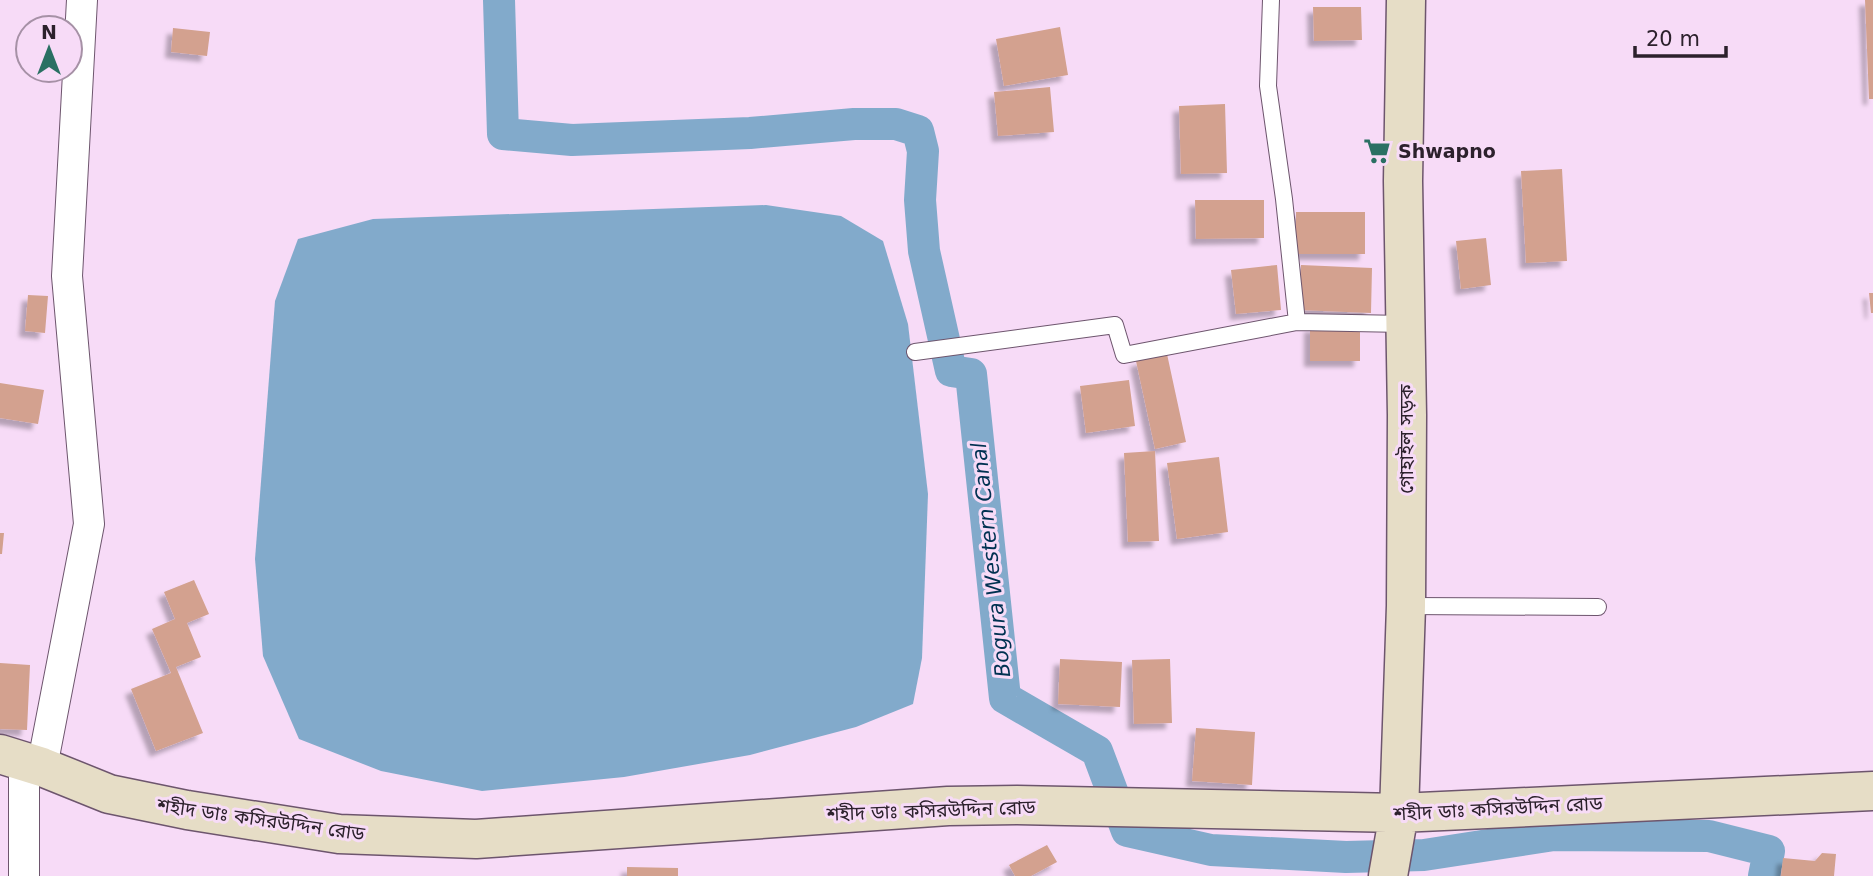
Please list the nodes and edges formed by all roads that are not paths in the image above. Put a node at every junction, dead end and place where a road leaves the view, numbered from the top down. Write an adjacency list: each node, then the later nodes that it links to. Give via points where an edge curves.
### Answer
1 (82, 0): 9 (street, via 66,276 89,524)
2 (1271, 0): 4 (lane, via 1268,86)
3 (1406, 0): 5 (street, গোহাইল সড়ক)
4 (1297, 322): 5 (lane); 6 (lane, via 1124,355 1115,325)
5 (1405, 324): 7 (street, গোহাইল সড়ক)
6 (923, 351)
7 (1406, 606): 8 (lane); 11 (street, গোহাইল সড়ক)
8 (1598, 607)
9 (22, 761): 11 (street, শহীদ ডাঃ কসিরউদ্দিন রোড, via 109,794 339,834 476,839 1017,805 1139,807); 12 (street)
10 (1873, 791): 11 (street, শহীদ ডাঃ কসিরউদ্দিন রোড)
11 (1397, 823): 13 (street, গোহাইল সড়ক)
12 (24, 876)
13 (1388, 876)

